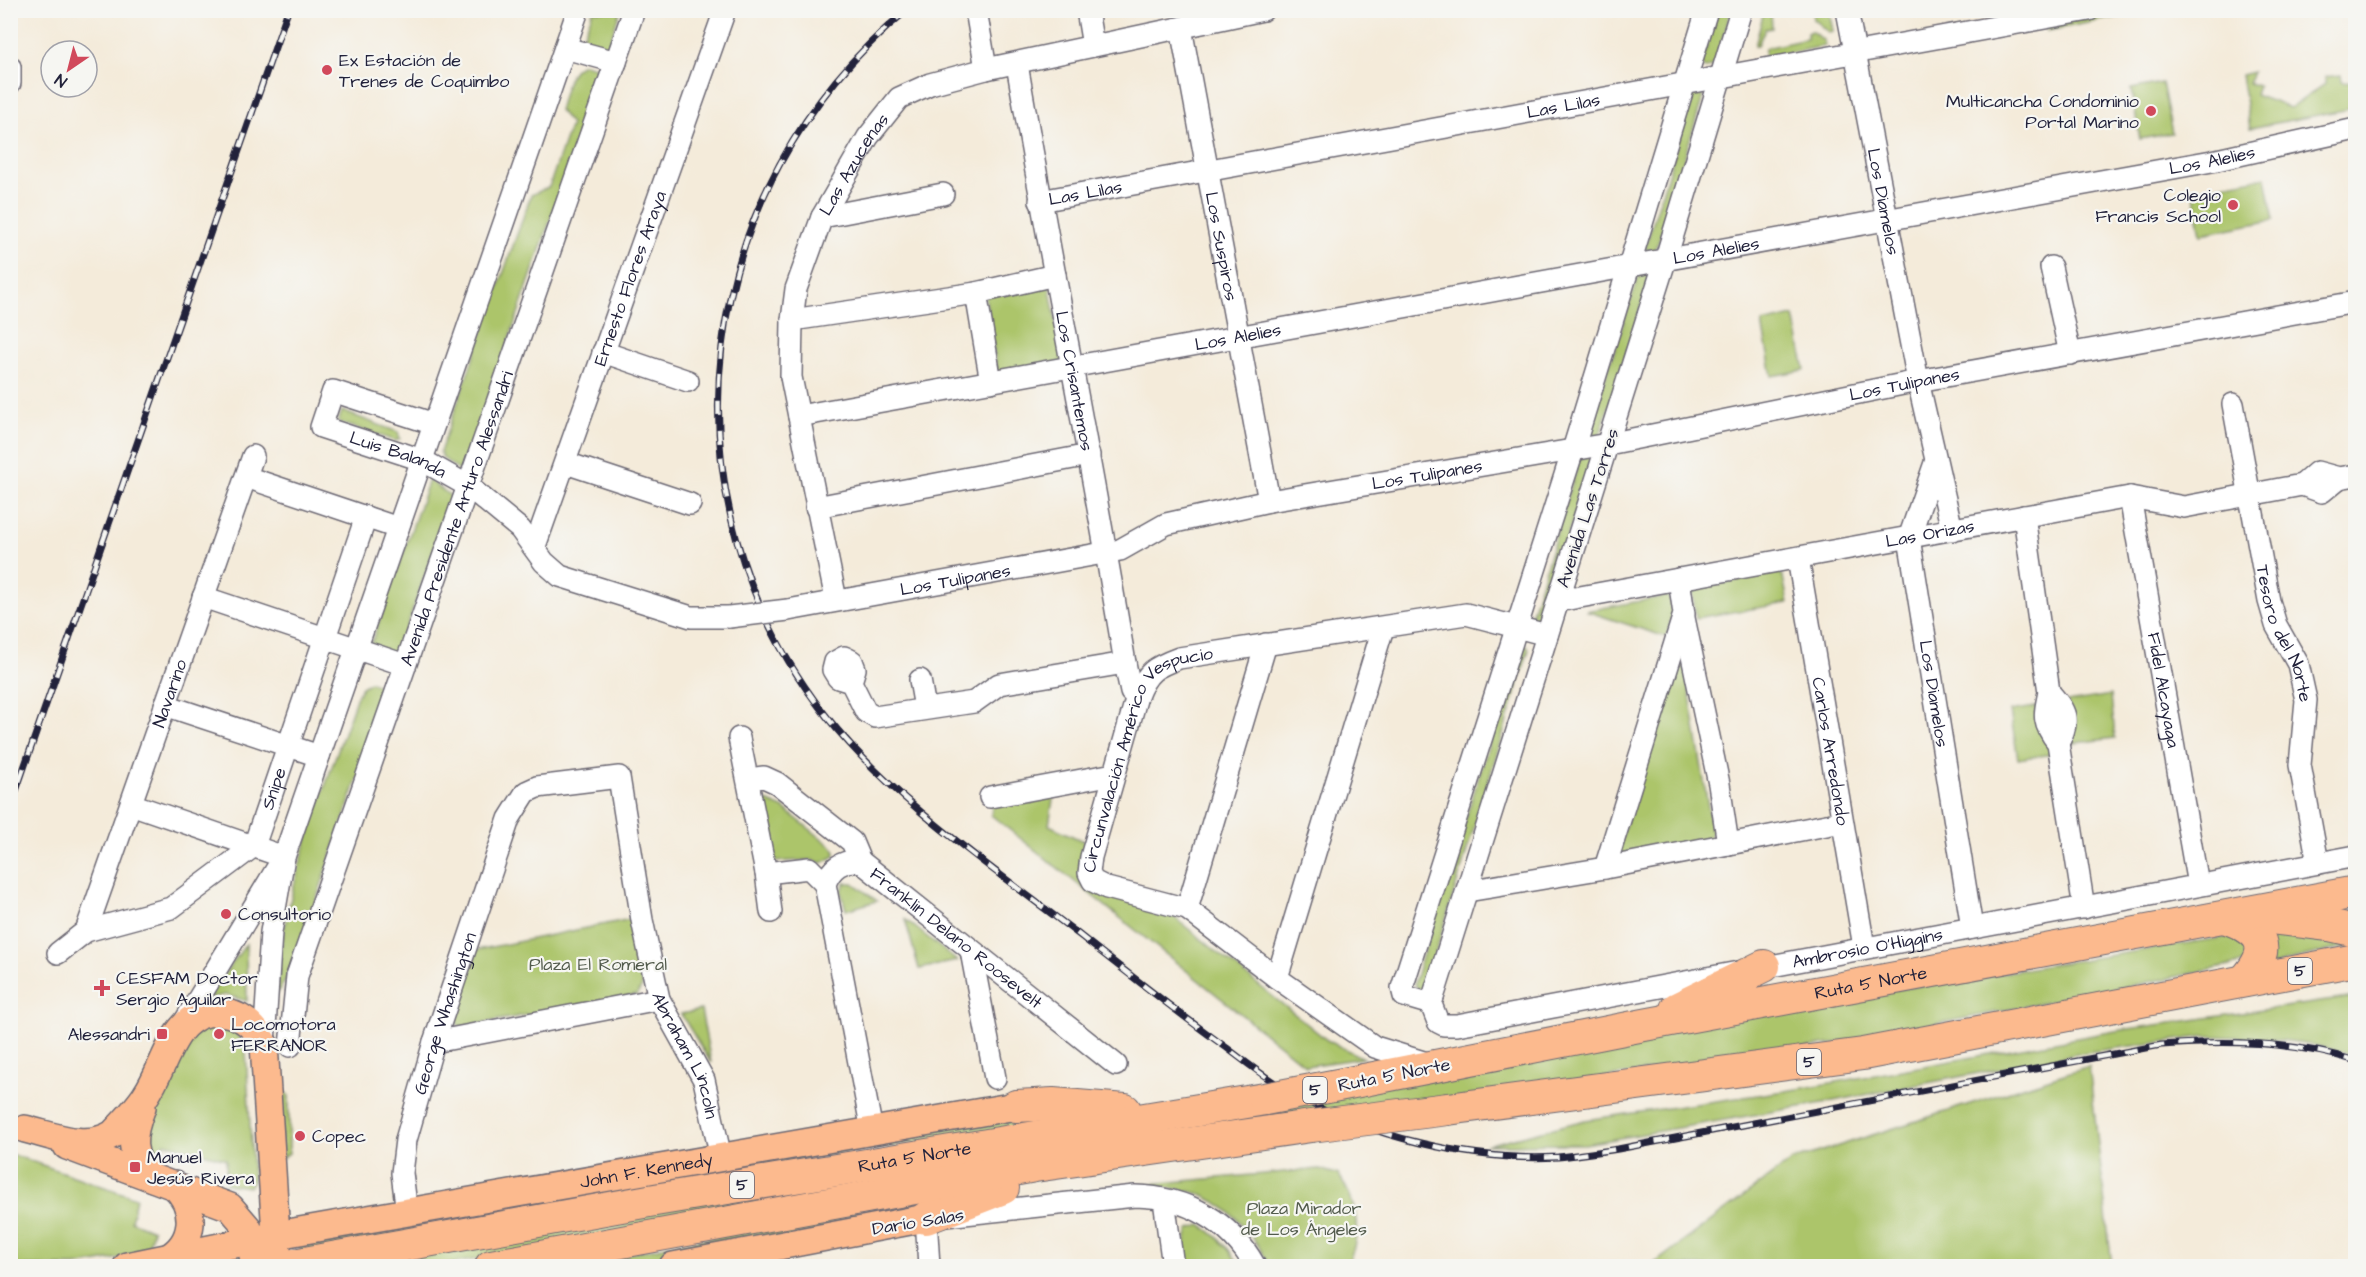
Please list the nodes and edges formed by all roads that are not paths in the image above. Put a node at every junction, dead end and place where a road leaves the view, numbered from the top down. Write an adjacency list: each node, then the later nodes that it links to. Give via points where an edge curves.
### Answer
1 (579, 10): 13 (street)
2 (634, 10): 15 (street, Avenida Presidente Arturo Alessandri)
3 (725, 10): 34 (street, Ernesto Flores Araya)
4 (976, 10): 17 (street)
5 (1087, 10): 12 (street)
6 (1263, 10): 11 (street, Las Azucenas)
7 (1707, 10): 19 (street, Avenida Las Torres)
8 (1741, 10): 18 (street, Avenida Las Torres)
9 (1847, 10): 14 (street, Los Diamelos)
10 (2089, 10): 14 (street, Las Lilas)
11 (1191, 21): 12 (street, Las Azucenas); 21 (street, Los Suspiros)
12 (1093, 46): 16 (street, Las Azucenas)
13 (565, 48): 15 (street); 42 (street)
14 (1855, 53): 18 (street, Las Lilas); 25 (street, Los Diamelos)
15 (616, 62): 52 (street, Avenida Presidente Arturo Alessandri)
16 (1017, 64): 17 (street, Las Azucenas); 23 (street, Los Crisantemos)
17 (986, 69): 24 (street, Las Azucenas, via 930,84 898,98 868,137)
18 (1721, 79): 19 (street, Las Lilas); 26 (street, Avenida Las Torres)
19 (1683, 86): 21 (street, Las Lilas); 27 (street, Avenida Las Torres)
20 (2355, 129): 25 (street, Los Alelies, via 2212,161)
21 (1207, 171): 23 (street, Las Lilas); 33 (street, Los Suspiros)
22 (944, 194): 24 (street)
23 (1040, 201): 29 (street, Los Crisantemos)
24 (822, 217): 32 (street, Las Azucenas, via 796,289)
25 (1887, 219): 26 (street, Los Alelies); 38 (street, Los Diamelos)
26 (1666, 258): 27 (street, Los Alelies); 43 (street, Avenida Las Torres)
27 (1629, 266): 33 (street, Los Alelies); 44 (street, Avenida Las Torres)
28 (2051, 267): 35 (street)
29 (1055, 275): 30 (street); 36 (street, Los Crisantemos)
30 (976, 293): 32 (street); 39 (street)
31 (2355, 302): 35 (street, Los Tulipanes)
32 (792, 320): 41 (street, Las Azucenas, via 791,377)
33 (1238, 334): 36 (street, Los Alelies); 55 (street, Los Suspiros)
34 (603, 352): 37 (street); 48 (street, Ernesto Flores Araya)
35 (2070, 354): 38 (street, Los Tulipanes)
36 (1074, 366): 39 (street, Los Alelies); 46 (street, Los Crisantemos)
37 (688, 381)
38 (1918, 381): 43 (street, Los Tulipanes); 49 (street, Los Diamelos)
39 (991, 382): 41 (street, Los Alelies)
40 (2233, 404): 53 (street, Tesoro del Norte)
41 (799, 416): 57 (street, Las Azucenas)
42 (434, 424): 47 (street); 47 (street, Luis Balanda, via 333,391 321,427)
43 (1608, 444): 44 (street, Los Tulipanes); 69 (street, Avenida Las Torres)
44 (1573, 450): 55 (street, Los Tulipanes); 72 (street, Avenida Las Torres)
45 (253, 456): 50 (street, Navarino)
46 (1089, 456): 57 (street); 64 (street, Los Crisantemos)
47 (422, 460): 52 (street, Luis Balanda); 60 (street)
48 (566, 462): 56 (street); 63 (street, Ernesto Flores Araya)
49 (1935, 463): 61 (street, Los Diamelos); 62 (street, Los Diamelos)
50 (246, 477): 59 (street); 67 (street, Navarino)
51 (2347, 477): 53 (street, Las Orizas, via 2322,492 2302,485)
52 (468, 486): 63 (street, Luis Balanda); 79 (street, Avenida Presidente Arturo Alessandri)
53 (2249, 495): 54 (street, Las Orizas, via 2184,507); 99 (street, Tesoro del Norte, via 2269,601 2276,625 2298,664 2306,700 2300,765)
54 (2130, 497): 58 (street, Las Orizas); 103 (street, Fidel Alcayaga)
55 (1269, 501): 64 (street, Los Tulipanes, via 1166,524 1128,548)
56 (690, 504)
57 (816, 507): 68 (street, Las Azucenas)
58 (2024, 516): 61 (street, Las Orizas); 106 (street, via 2049,692 2063,708 2065,718 2066,728 2058,743)
59 (366, 517): 60 (street); 75 (street, Snipe)
60 (398, 528): 77 (street)
61 (1952, 530): 62 (street, Las Orizas)
62 (1910, 538): 65 (street, Las Orizas); 110 (street, Los Diamelos)
63 (535, 546): 70 (street, Luis Balanda, bridge, via 560,576 691,617)
64 (1106, 553): 68 (street, Los Tulipanes); 78 (street, Los Crisantemos)
65 (1798, 558): 66 (street, Las Orizas); 93 (street, Carlos Arredondo)
66 (1679, 579): 69 (street, Las Orizas); 71 (street)
67 (203, 597): 75 (street); 83 (street, Navarino)
68 (836, 600): 70 (street, Los Tulipanes)
69 (1558, 601): 74 (street, Avenida Las Torres)
70 (788, 610)
71 (1684, 614): 94 (street); 100 (street)
72 (1517, 627): 73 (street, Circunvalación Américo Vespucio, via 1466,614); 74 (street, Circunvalación Américo Vespucio); 122 (street, Avenida Las Torres, via 1402,988 1404,996)
73 (1383, 628): 76 (street, Circunvalación Américo Vespucio); 119 (street)
74 (1547, 635): 104 (street, Avenida Las Torres)
75 (324, 638): 77 (street); 86 (street, Snipe)
76 (1266, 644): 82 (street, Circunvalación Américo Vespucio, via 1179,658 1155,667); 107 (street)
77 (356, 649): 79 (street); 87 (street)
78 (1125, 663): 82 (street, Los Crisantemos, via 1131,692); 84 (street, via 999,684 974,702)
79 (405, 665): 118 (street, Avenida Presidente Arturo Alessandri)
80 (920, 680): 84 (street)
81 (851, 682): 84 (street, via 866,712 875,717)
82 (1137, 696): 88 (street, Circunvalación Américo Vespucio)
83 (165, 705): 86 (street); 92 (street, Navarino)
84 (925, 708)
85 (740, 738): 90 (street)
86 (288, 746): 87 (street); 95 (street, Snipe)
87 (319, 756): 97 (street)
88 (1114, 774): 91 (street); 107 (street, Circunvalación Américo Vespucio, via 1091,857 1089,873 1093,881)
89 (619, 777): 121 (street, Abraham Lincoln); 126 (street, George Whashington, via 537,787 526,792 509,819)
90 (749, 779): 98 (street, via 764,777 777,783 852,842); 101 (street)
91 (990, 796)
92 (131, 804): 95 (street); 111 (street, Navarino)
93 (1842, 822): 94 (street); 113 (street, Carlos Arredondo)
94 (1728, 844): 100 (street)
95 (254, 846): 97 (street); 111 (street, via 171,908)
96 (2355, 856): 99 (street, Ambrosio O'Higgins)
97 (284, 857): 123 (street, via 271,932); 125 (street)
98 (860, 861): 102 (street, Franklin Delano Roosevelt, via 838,866); 114 (street, Franklin Delano Roosevelt)
99 (2318, 863): 103 (street, Ambrosio O'Higgins)
100 (1605, 868): 104 (street)
101 (766, 873): 102 (street, via 809,868); 108 (street)
102 (825, 884): 138 (street)
103 (2198, 885): 106 (street, Ambrosio O'Higgins)
104 (1467, 891): 122 (street, Avenida Las Torres)
105 (2355, 892): 109 (highway, Ruta 5 Norte / 5)
106 (2084, 908): 110 (street, Ambrosio O'Higgins)
107 (1187, 909): 119 (street, Circunvalación Américo Vespucio)
108 (771, 912)
109 (2224, 917): 112 (highway, via 2314,923); 120 (highway, via 2251,928 2260,942 2259,963); 124 (highway, Ruta 5 Norte / 5)
110 (1972, 928): 113 (street, Ambrosio O'Higgins)
111 (86, 931): 115 (street)
112 (2355, 931)
113 (1863, 946): 117 (street, Ambrosio O'Higgins)
114 (970, 951): 130 (street, Franklin Delano Roosevelt); 132 (street)
115 (58, 953)
116 (2355, 960): 120 (highway, Ruta 5 Norte / 5)
117 (1764, 966): 122 (street, Ambrosio O'Higgins, via 1450,1026 1438,1022); 124 (highway)
118 (297, 976): 123 (street, Avenida Presidente Arturo Alessandri); 128 (street, Avenida Presidente Arturo Alessandri)
119 (1277, 978): 129 (street, Circunvalación Américo Vespucio)
120 (2244, 981): 139 (highway, Ruta 5 Norte / 5, bridge, via 1852,1056)
121 (659, 999): 126 (street); 140 (street, Abraham Lincoln, via 704,1080)
122 (1431, 1004)
123 (266, 1017): 127 (street)
124 (1644, 1025): 131 (highway, Ruta 5 Norte / 5)
125 (182, 1026): 127 (main road, via 204,1013 228,1013 254,1027); 134 (main road)
126 (434, 1042): 144 (street, George Whashington, via 406,1140 402,1173)
127 (264, 1044): 141 (main road)
128 (290, 1046)
129 (1375, 1047): 131 (street, Circunvalación Américo Vespucio); 133 (street, via 1379,1062)
130 (1116, 1065)
131 (1441, 1066): 133 (highway, Ruta 5 Norte / 5)
132 (995, 1078)
133 (1371, 1079): 136 (highway, Ruta 5 Norte / 5, bridge)
134 (147, 1095): 137 (main road, via 113,1134 99,1141 79,1142); 142 (main road, via 134,1128 132,1144 137,1161)
135 (1016, 1106): 136 (highway, via 1053,1104); 138 (main road, John F. Kennedy)
136 (1198, 1111): 146 (highway, Ruta 5 Norte / 5, via 660,1199)
137 (18, 1126): 142 (main road)
138 (872, 1131): 140 (main road, John F. Kennedy)
139 (1096, 1156): 145 (highway); 149 (highway, Ruta 5 Norte / 5)
140 (720, 1158): 144 (main road, John F. Kennedy)
141 (272, 1178): 142 (main road, via 265,1189 246,1198); 146 (main road)
142 (175, 1186): 146 (main road, via 230,1207); 147 (main road, via 187,1201 190,1229 183,1245)
143 (1164, 1200): 145 (street, Darío Salas, via 1135,1196); 152 (street); 153 (street, Darío Salas, via 1195,1208 1216,1219 1235,1236)
144 (407, 1213): 146 (main road, John F. Kennedy)
145 (926, 1218): 150 (main road, Darío Salas); 151 (street)
146 (268, 1253): 147 (main road, John F. Kennedy)
147 (165, 1259): 148 (main road, John F. Kennedy)
148 (127, 1266)
149 (491, 1266)
150 (673, 1266)
151 (929, 1266)
152 (1173, 1266)
153 (1255, 1266)

